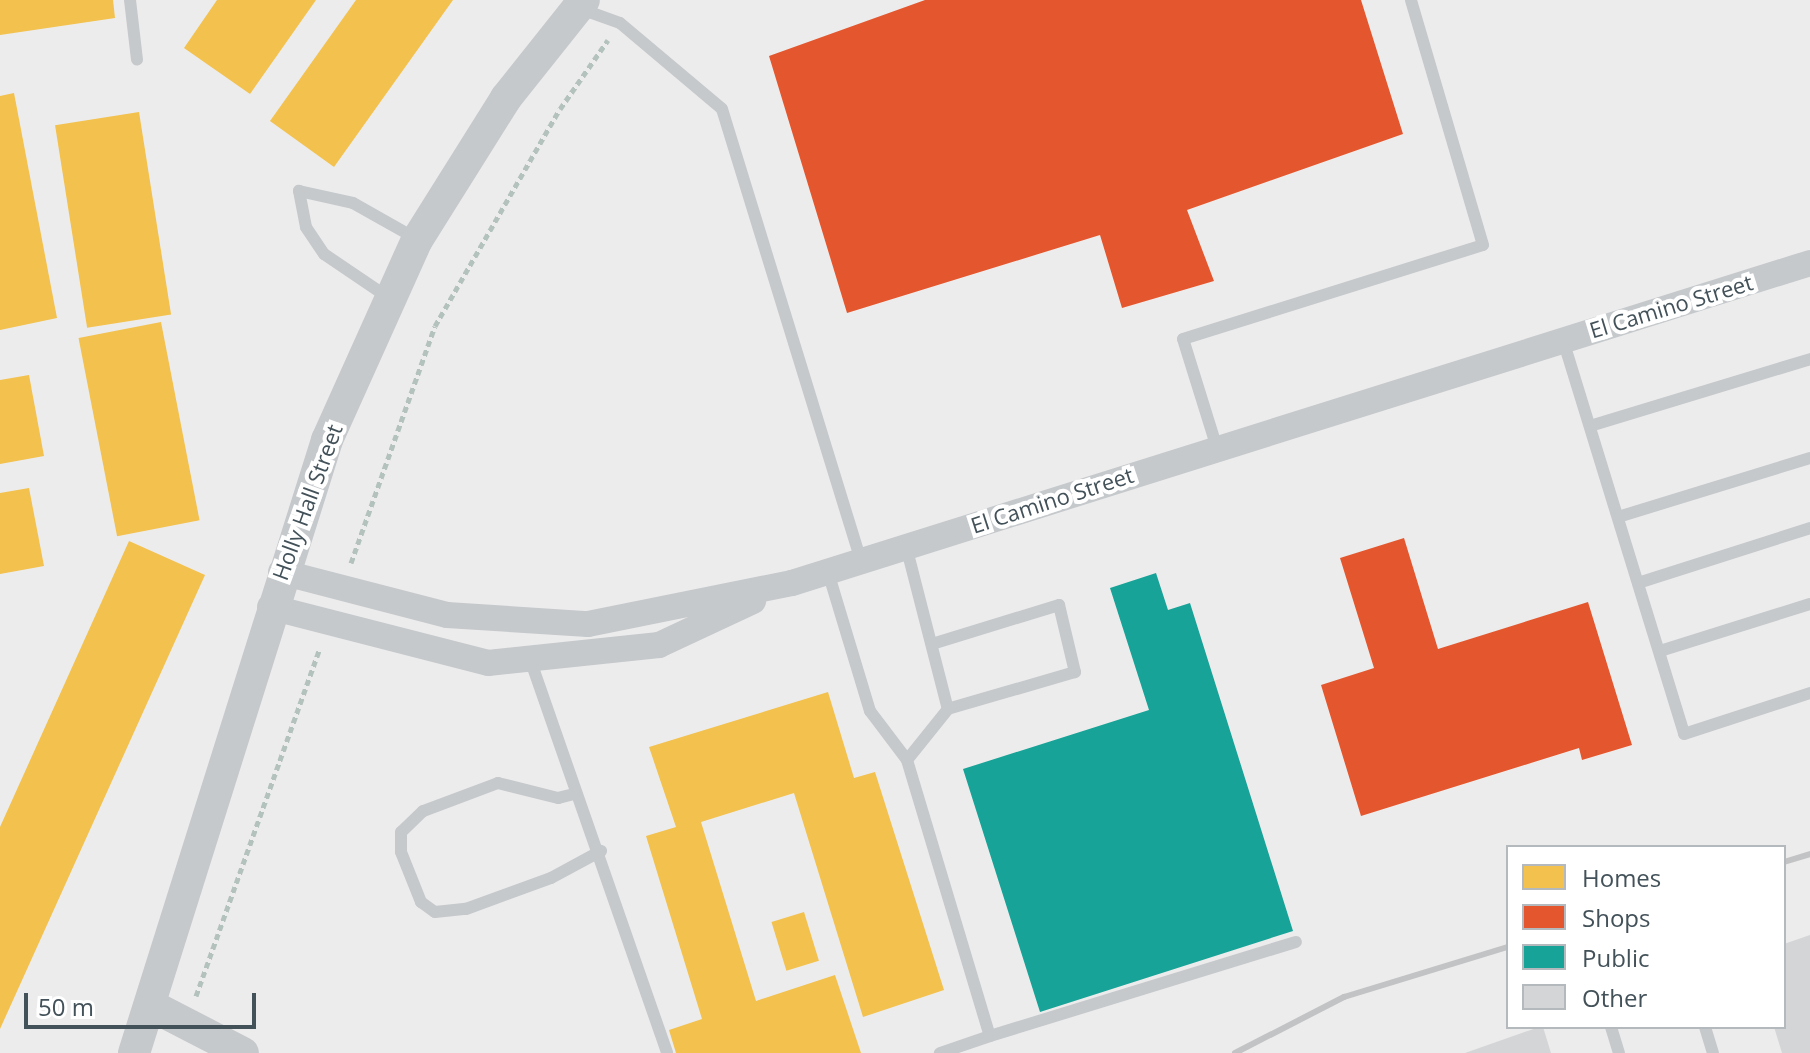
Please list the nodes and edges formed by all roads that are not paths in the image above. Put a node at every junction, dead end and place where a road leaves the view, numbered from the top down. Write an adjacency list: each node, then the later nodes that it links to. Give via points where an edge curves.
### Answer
1 (130, 0): 4 (lane)
2 (1411, 0): 11 (lane, via 1483,245 1183,339)
3 (576, 3): 5 (street, Holly Hall Street, via 506,98); 16 (lane, via 620,23 722,109)
4 (137, 60)
5 (417, 240): 7 (street, Holly Hall Street); 7 (lane, via 353,203 299,191 306,227 324,254)
6 (1810, 263): 8 (street, El Camino Street)
7 (391, 298): 17 (street, Holly Hall Street, via 327,440)
8 (1563, 340): 10 (lane); 11 (street, El Camino Street)
9 (1810, 359): 10 (lane)
10 (1590, 426): 13 (lane)
11 (1217, 448): 15 (street, El Camino Street)
12 (1810, 458): 13 (lane)
13 (1618, 517): 20 (lane)
14 (1810, 528): 20 (lane)
15 (906, 546): 16 (street, El Camino Street); 23 (lane)
16 (861, 561): 18 (street, El Camino Street)
17 (281, 572): 19 (street, El Camino Street, via 447,615 588,624); 22 (street, Holly Hall Street)
18 (828, 572): 19 (street, El Camino Street); 28 (lane, via 870,711)
19 (792, 583): 25 (street, via 659,645)
20 (1638, 583): 24 (lane)
21 (1810, 604): 24 (lane)
22 (270, 607): 25 (street, via 488,663); 32 (street, Holly Hall Street)
23 (932, 644): 27 (lane); 27 (lane, via 1059,605 1075,672)
24 (1660, 651): 26 (lane, via 1684,734)
25 (530, 659): 29 (lane)
26 (1810, 693)
27 (948, 709): 28 (lane)
28 (907, 760): 35 (lane)
29 (574, 794): 30 (lane); 30 (lane, via 558,798 498,783 423,811 401,832 421,902 435,912 466,909)
30 (601, 851): 38 (lane)
31 (1296, 942): 35 (lane)
32 (154, 1007): 36 (street, Holly Hall Street); 37 (street)
33 (1612, 1029): 40 (lane)
34 (1706, 1029): 41 (lane)
35 (990, 1036): 39 (lane)
36 (134, 1053)
37 (243, 1053)
38 (667, 1053)
39 (940, 1053)
40 (1619, 1053)
41 (1713, 1053)

